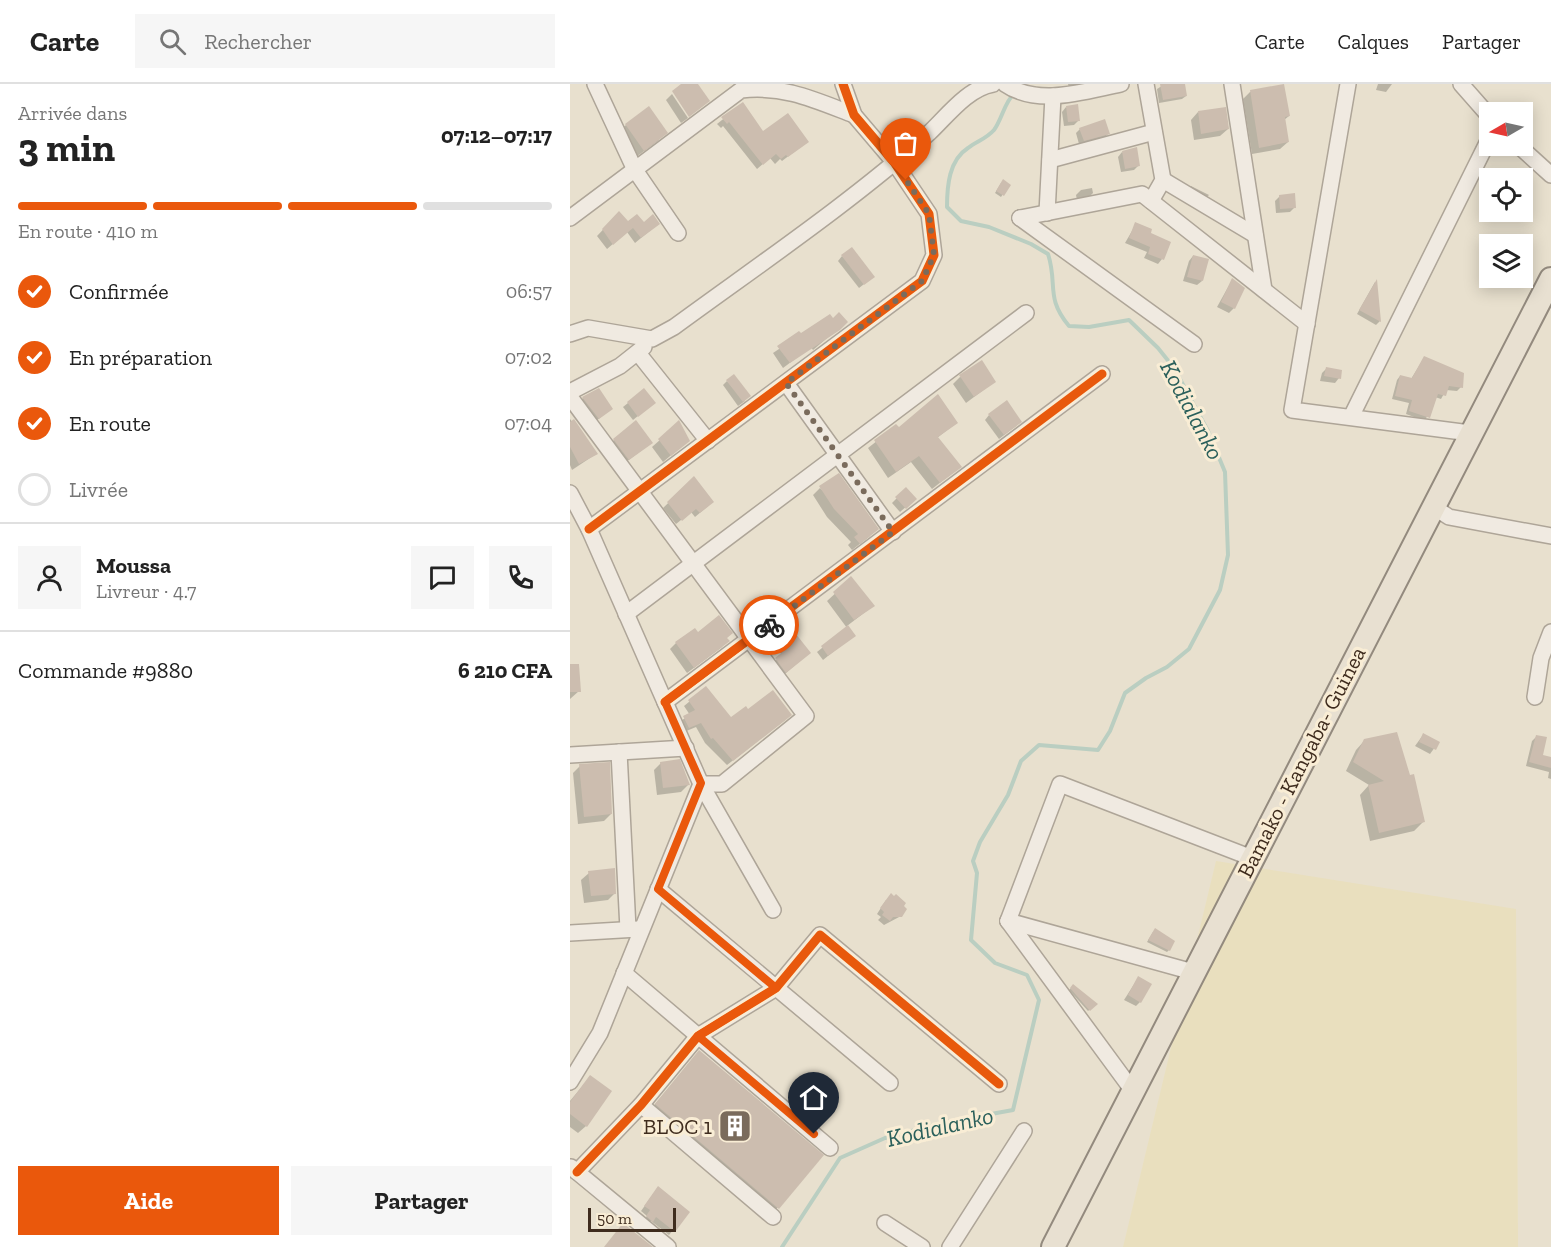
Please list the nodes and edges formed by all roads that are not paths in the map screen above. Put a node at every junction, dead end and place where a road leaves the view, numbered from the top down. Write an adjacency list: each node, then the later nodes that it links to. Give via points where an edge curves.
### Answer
1 (595, 84): 18 (street)
2 (843, 84): 12 (street)
3 (993, 84): 17 (street, via 971,93)
4 (1121, 84): 10 (street)
5 (1146, 84): 13 (street)
6 (1232, 84): 25 (street)
7 (1348, 84): 29 (street)
8 (1461, 84): 11 (street)
9 (1011, 88): 10 (street)
10 (1053, 96): 16 (street)
11 (1479, 104)
12 (854, 115): 17 (street); 18 (street, via 797,93 765,87 741,90)
13 (1154, 132): 16 (street); 20 (street)
14 (1481, 156): 38 (street)
15 (1530, 156): 19 (street)
16 (1050, 160): 22 (street)
17 (894, 162): 31 (street, via 836,209); 35 (street, via 929,214 934,255 922,281)
18 (635, 170): 23 (street); 24 (street)
19 (1551, 175)
20 (1162, 180): 21 (street); 25 (street)
21 (1151, 201): 22 (street, via 1142,194); 27 (street)
22 (1047, 213): 32 (street, via 1020,218)
23 (570, 218)
24 (678, 233)
25 (1255, 235): 27 (street)
26 (1551, 279): 39 (main road, Bamako - Kangaba- Guinea)
27 (1264, 290): 29 (street)
28 (1026, 313): 41 (street)
29 (1307, 324): 38 (street, via 1292,410)
30 (570, 334): 31 (street, via 588,328)
31 (652, 339): 33 (street)
32 (1194, 344)
33 (638, 353): 36 (street); 40 (street)
34 (1102, 374): 46 (street)
35 (786, 383): 40 (street); 41 (street)
36 (570, 392)
37 (570, 397): 42 (street)
38 (1351, 417): 39 (street)
39 (1470, 433): 44 (main road, Bamako - Kangaba- Guinea)
40 (708, 441): 42 (street)
41 (837, 455): 46 (street); 48 (street)
42 (640, 491): 45 (street); 48 (street)
43 (570, 493): 45 (street)
44 (1432, 506): 47 (street, via 1449,517); 58 (main road, Bamako - Kangaba- Guinea)
45 (589, 529): 49 (street)
46 (893, 532): 51 (street)
47 (1551, 536)
48 (693, 564): 49 (street); 51 (street)
49 (626, 614): 53 (street)
50 (1551, 632): 52 (street, via 1541,658)
51 (750, 640): 53 (street); 57 (street, via 806,717 722,784)
52 (1536, 697)
53 (665, 702): 54 (street)
54 (686, 748): 55 (street); 57 (street)
55 (619, 752): 56 (street); 62 (street)
56 (570, 754)
57 (701, 783): 59 (street); 60 (street)
58 (1252, 858): 61 (street, via 1060,784); 64 (main road, Bamako - Kangaba- Guinea)
59 (658, 889): 62 (street); 66 (street)
60 (773, 910)
61 (1008, 921): 64 (street); 71 (street)
62 (635, 929): 63 (street); 65 (street)
63 (570, 933)
64 (1194, 972): 71 (main road, Bamako - Kangaba- Guinea)
65 (624, 973): 67 (street); 68 (street, via 600,1033)
66 (776, 988): 67 (street); 69 (street); 70 (street, via 820,935)
67 (698, 1036): 72 (street); 74 (street)
68 (570, 1082)
69 (890, 1083)
70 (999, 1084)
71 (1133, 1091): 81 (main road, Bamako - Kangaba- Guinea)
72 (641, 1105): 75 (street); 76 (street)
73 (1024, 1131): 80 (street)
74 (830, 1148)
75 (574, 1169): 78 (street)
76 (772, 1216)
77 (885, 1223): 79 (street)
78 (668, 1247)
79 (922, 1247)
80 (950, 1247)
81 (1053, 1247)

